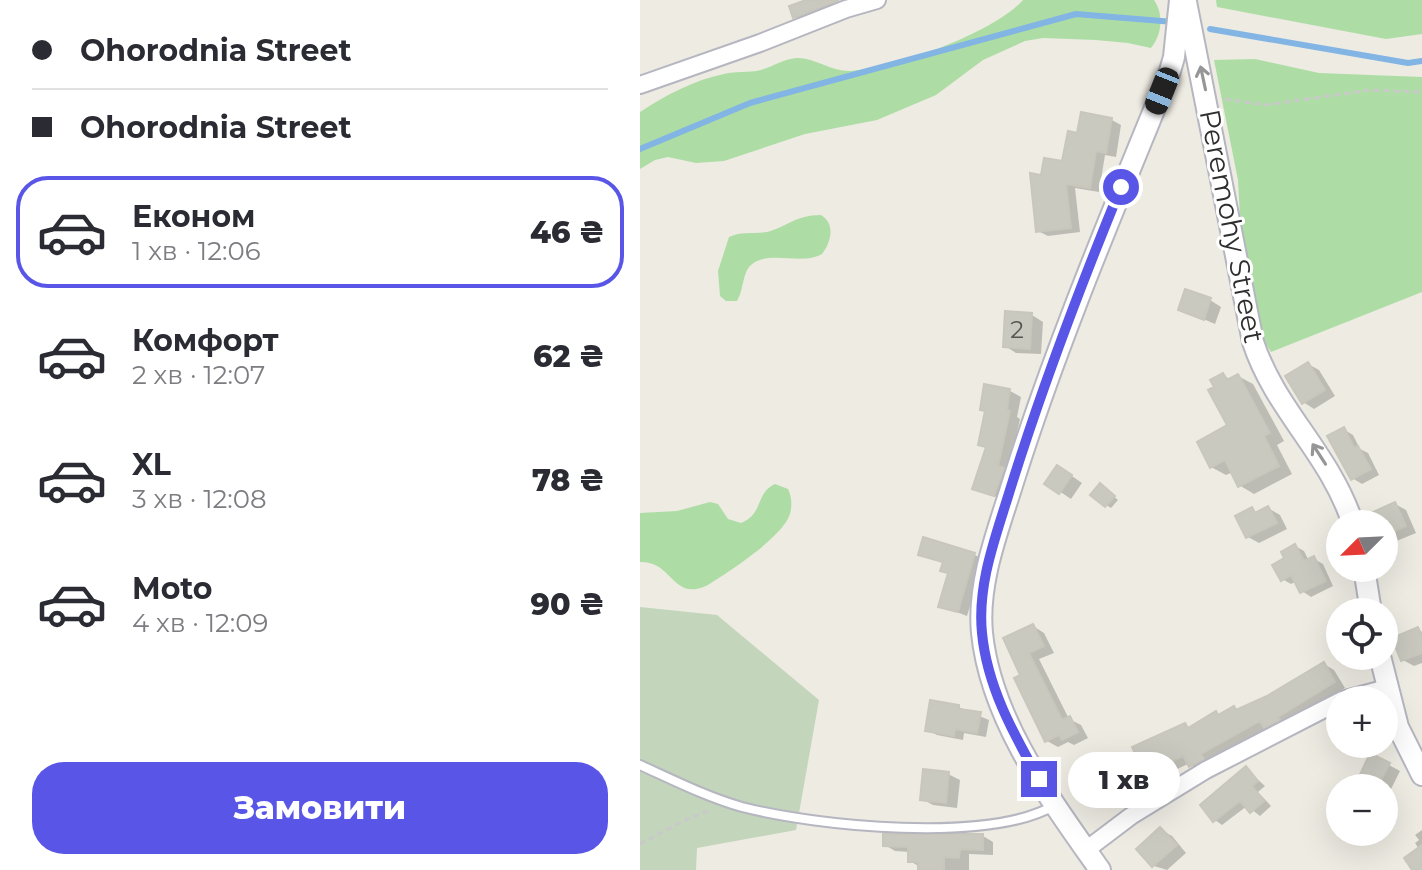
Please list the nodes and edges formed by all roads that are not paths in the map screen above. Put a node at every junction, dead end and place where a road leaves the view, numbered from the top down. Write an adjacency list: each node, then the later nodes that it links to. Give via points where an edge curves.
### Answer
1 (877, 0): 3 (street)
2 (1183, 0): 5 (street, Peremohy Street, one-way to 2, via 1329,470 1258,357); 10 (street, via 1170,71 1047,378 983,591 982,633 997,695)
3 (845, 4): 4 (street, via 760,43)
4 (640, 85)
5 (1347, 510)
6 (1326, 708): 11 (street, via 1206,770)
7 (1398, 727): 9 (street)
8 (640, 765): 10 (lane, via 728,802 851,823 968,828 1023,819)
9 (1422, 775)
10 (1055, 805): 11 (street)
11 (1086, 850): 12 (street)
12 (1100, 870)

